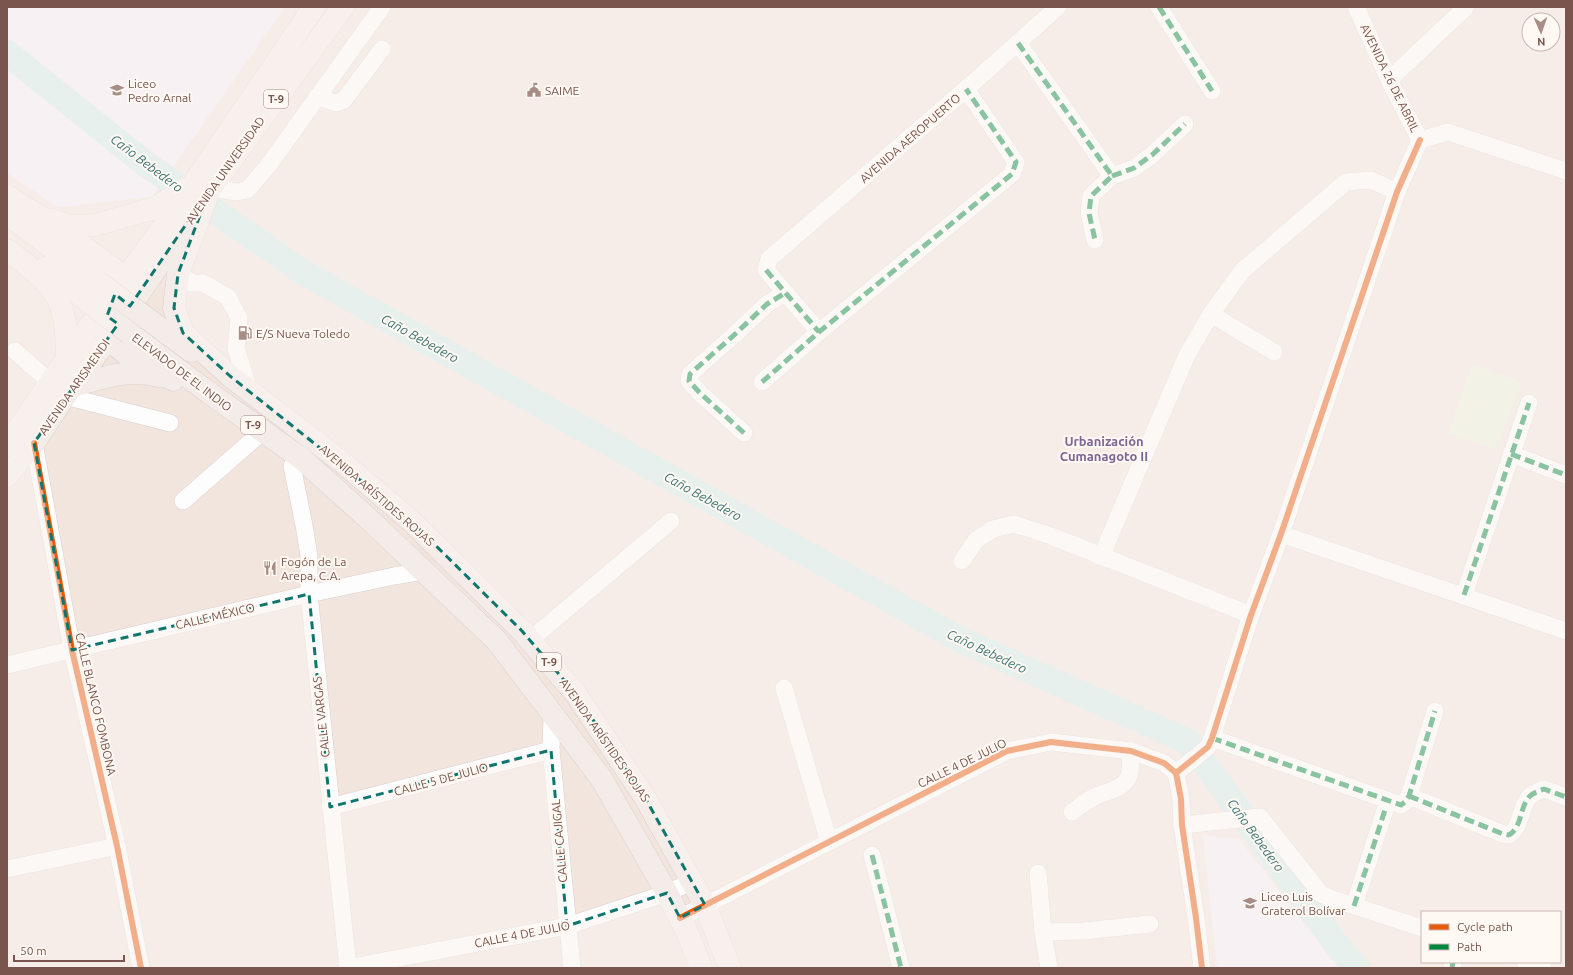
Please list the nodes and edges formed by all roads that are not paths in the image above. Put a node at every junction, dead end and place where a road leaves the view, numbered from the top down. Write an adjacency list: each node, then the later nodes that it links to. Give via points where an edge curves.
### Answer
1 (314, 7): 18 (main road, AVENIDA UNIVERSIDAD / T-9)
2 (343, 7): 18 (main road, AVENIDA UNIVERSIDAD / T-9)
3 (382, 7): 13 (street)
4 (1058, 7): 8 (street, AVENIDA AEROPUERTO)
5 (1159, 7): 12 (street)
6 (1356, 7): 10 (street, AVENIDA 26 DE ABRIL)
7 (1466, 7): 10 (street)
8 (1018, 43): 11 (street, AVENIDA AEROPUERTO); 17 (street)
9 (382, 49): 13 (street, via 344,100 336,103)
10 (1388, 80): 15 (street, AVENIDA 26 DE ABRIL)
11 (966, 89): 29 (street, AVENIDA AEROPUERTO, via 769,259 766,270); 33 (street, via 1016,162 1012,174)
12 (1212, 91)
13 (317, 97): 18 (street, via 268,166 247,190 237,192)
14 (1184, 124): 17 (street, via 1152,155 1134,168)
15 (1420, 140): 16 (street, AVENIDA 26 DE ABRIL, via 1448,132); 19 (street)
16 (1566, 171)
17 (1112, 176): 25 (street, via 1092,196 1089,213)
18 (205, 187): 23 (main road, AVENIDA UNIVERSIDAD / T-9); 23 (main road)
19 (1397, 192): 31 (street, via 1371,180 1346,182 1242,271); 56 (street)
20 (7, 196): 22 (main road)
21 (7, 214): 43 (main road, ELEVADO DE EL INDIO, bridge)
22 (40, 216): 23 (main road, via 70,226); 28 (main road)
23 (177, 220): 27 (main road, T-9); 28 (main road, AVENIDA UNIVERSIDAD / T-9); 32 (main road, AVENIDA UNIVERSIDAD / T-9)
24 (7, 238): 32 (main road, ELEVADO DE EL INDIO / T-9, bridge, via 84,298)
25 (1095, 240)
26 (7, 250): 37 (main road, via 32,268 56,294 65,319)
27 (178, 274): 41 (main road, T-9, via 174,308 183,333); 41 (street, via 192,283 203,283 228,297 238,318 236,348)
28 (126, 278): 30 (main road, AVENIDA UNIVERSIDAD / T-9); 32 (main road, via 130,291)
29 (785, 293): 33 (street); 45 (street, via 766,304 690,374 689,381)
30 (113, 297): 34 (main road, T-9, via 105,324); 37 (main road, AVENIDA ARISMENDI)
31 (1211, 314): 36 (street); 57 (street, via 1187,355)
32 (126, 324): 34 (main road, AVENIDA ARISMENDI); 55 (main road, ELEVADO DE EL INDIO / T-9, via 208,392 302,460)
33 (819, 332): 39 (street)
34 (108, 339): 38 (main road, T-9, via 125,353); 40 (main road, AVENIDA ARISMENDI)
35 (16, 351): 40 (street)
36 (1274, 352)
37 (67, 358): 40 (main road, AVENIDA ARISMENDI)
38 (172, 380): 40 (main road, T-9, via 137,372 123,373); 46 (main road, T-9)
39 (762, 382)
40 (63, 388): 44 (street); 47 (main road, AVENIDA ARISMENDI); 48 (main road, AVENIDA ARISMENDI)
41 (249, 390): 43 (main road, T-9)
42 (1529, 403): 49 (street)
43 (287, 421): 64 (main road, AVENIDA ARÍSTIDES ROJAS / T-9, via 342,462 410,520)
44 (170, 423)
45 (744, 433)
46 (255, 438): 50 (main road, T-9); 53 (street)
47 (34, 443): 52 (main road, AVENIDA ARISMENDI); 65 (street, CALLE BLANCO FOMBONA)
48 (7, 445)
49 (1511, 454): 51 (street); 61 (street)
50 (292, 466): 55 (main road, T-9); 60 (street, CALLE VARGAS, via 309,556)
51 (1566, 475)
52 (7, 476)
53 (183, 500)
54 (671, 521): 64 (street)
55 (372, 522): 59 (main road, AVENIDA ARÍSTIDES ROJAS / T-9)
56 (1281, 534): 61 (street); 62 (street)
57 (1101, 557): 58 (street, via 1052,536 1014,524 993,530 976,540); 62 (street)
58 (962, 561)
59 (424, 571): 60 (street, CALLE MÉXICO); 69 (main road, AVENIDA ARÍSTIDES ROJAS / T-9, via 497,641)
60 (309, 594): 65 (street, CALLE MÉXICO); 76 (street, CALLE VARGAS)
61 (1464, 595): 63 (street)
62 (1251, 615): 70 (street)
63 (1566, 631)
64 (530, 640): 85 (main road, AVENIDA ARÍSTIDES ROJAS / T-9, via 575,693 644,796)
65 (72, 650): 66 (street, CALLE MÉXICO); 81 (street, CALLE BLANCO FOMBONA)
66 (7, 665)
67 (784, 688): 80 (street)
68 (1435, 711): 74 (street)
69 (552, 713): 71 (street, CALLE CAJIGAL); 86 (main road, AVENIDA ARÍSTIDES ROJAS / T-9, via 601,778)
70 (1210, 743): 73 (street); 74 (street, via 1401,805)
71 (551, 750): 76 (street, CALLE 5 DE JULIO); 91 (street, CALLE CAJIGAL)
72 (1130, 751): 73 (street, CALLE 4 DE JULIO, via 1164,763); 78 (street, via 1126,781 1117,788 1091,798); 80 (street, CALLE 4 DE JULIO, via 1051,742 1007,751)
73 (1176, 773): 79 (street)
74 (1409, 796): 75 (street, via 1510,835 1516,831 1531,795 1544,789)
75 (1566, 796)
76 (330, 807): 96 (street, CALLE VARGAS)
77 (1385, 810): 88 (street)
78 (1072, 812)
79 (1182, 825): 88 (street, via 1260,817 1321,894); 102 (street)
80 (829, 842): 87 (street, CALLE 4 DE JULIO)
81 (116, 846): 83 (street); 95 (street, CALLE BLANCO FOMBONA)
82 (872, 855): 100 (street)
83 (7, 869)
84 (1038, 873): 93 (street)
85 (691, 882): 86 (street, CALLE 4 DE JULIO); 87 (main road, AVENIDA ARÍSTIDES ROJAS / T-9)
86 (667, 893): 89 (main road, AVENIDA ARÍSTIDES ROJAS / T-9); 91 (street, CALLE 4 DE JULIO)
87 (705, 905): 89 (street, CALLE 4 DE JULIO); 99 (main road, AVENIDA ARÍSTIDES ROJAS / T-9)
88 (1354, 906): 92 (street)
89 (680, 918): 98 (main road, AVENIDA ARÍSTIDES ROJAS / T-9)
90 (1150, 924): 93 (street, via 1084,931)
91 (567, 926): 96 (street, CALLE 4 DE JULIO); 97 (street, CALLE CAJIGAL)
92 (1421, 928)
93 (1043, 932): 101 (street)
94 (1528, 963): 103 (street)
95 (141, 968)
96 (348, 968)
97 (572, 968)
98 (701, 968)
99 (730, 968)
100 (901, 968)
101 (1049, 968)
102 (1202, 968)
103 (1543, 968)

